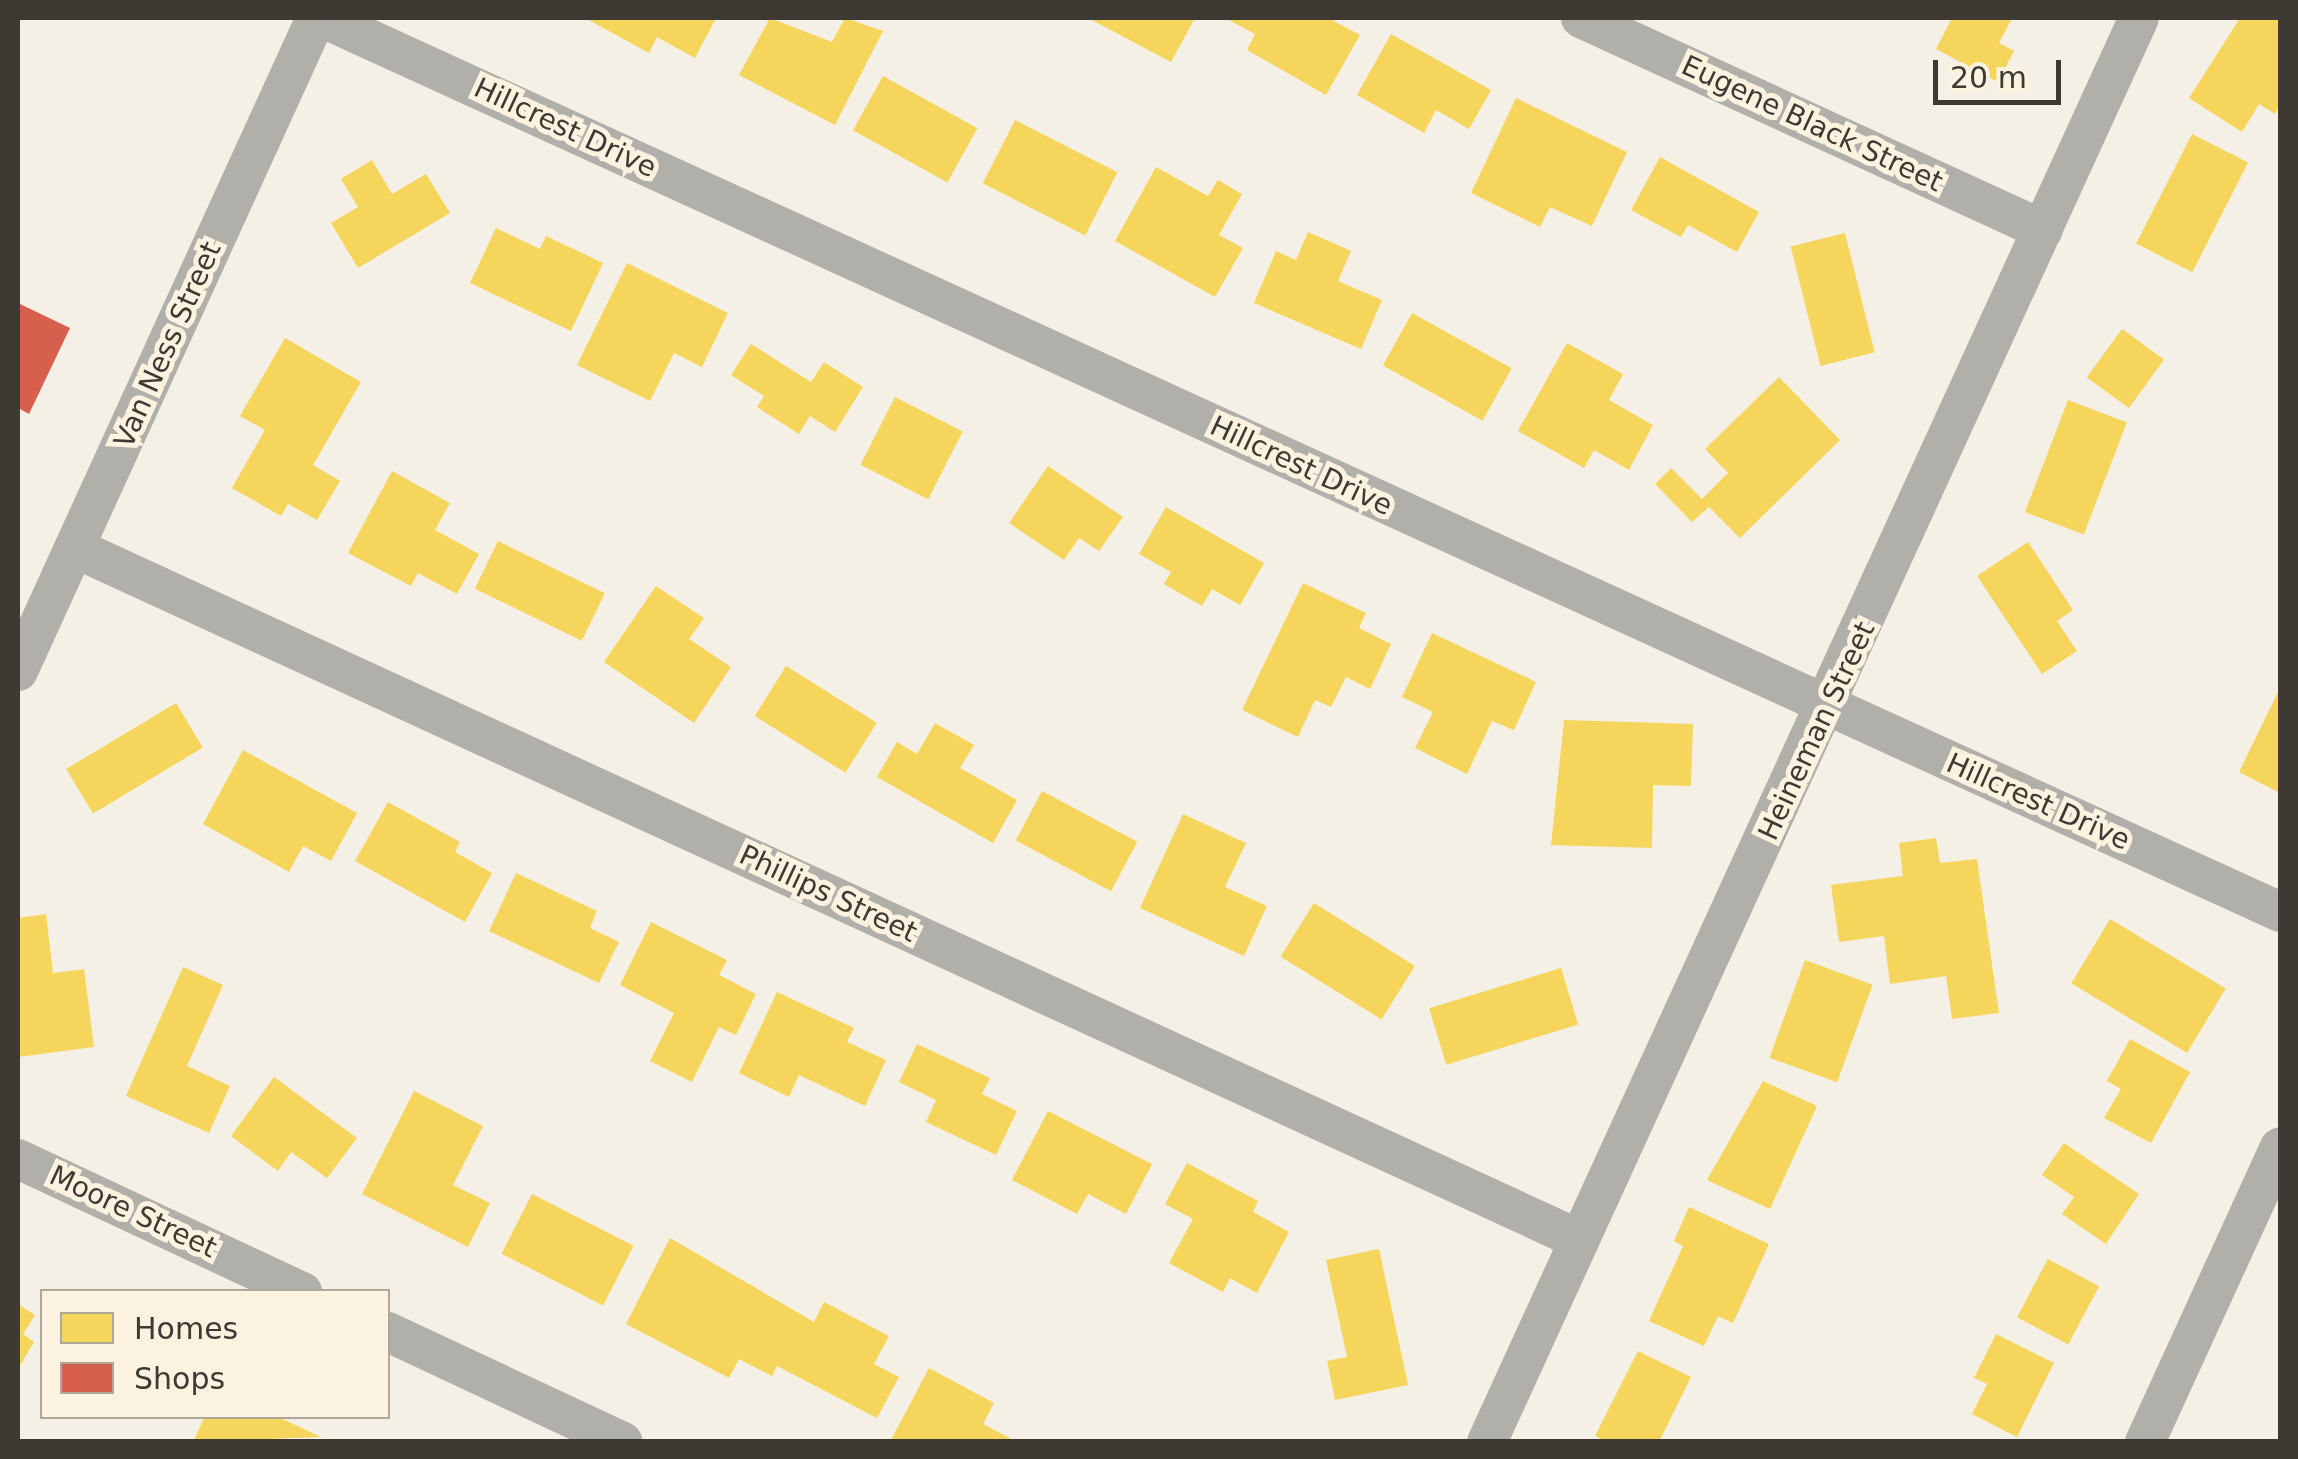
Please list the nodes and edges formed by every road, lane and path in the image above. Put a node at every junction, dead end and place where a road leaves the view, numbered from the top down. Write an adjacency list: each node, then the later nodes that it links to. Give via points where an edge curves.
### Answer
1 (319, 18): 5 (street, Van Ness Street); 7 (street, Hillcrest Drive)
2 (1581, 18): 4 (street, Eugene Black Street)
3 (2139, 18): 4 (street, Heineman Street)
4 (2043, 230): 7 (street, Heineman Street)
5 (75, 548): 6 (street, Van Ness Street); 11 (street, Phillips Street)
6 (18, 671)
7 (1828, 708): 8 (street, Hillcrest Drive); 11 (street, Heineman Street)
8 (2280, 912)
9 (2280, 1147): 16 (street)
10 (18, 1158): 12 (street, Moore Street)
11 (1580, 1240): 15 (street, Heineman Street)
12 (296, 1289)
13 (390, 1333): 14 (street)
14 (623, 1442)
15 (1487, 1442)
16 (2145, 1442)

